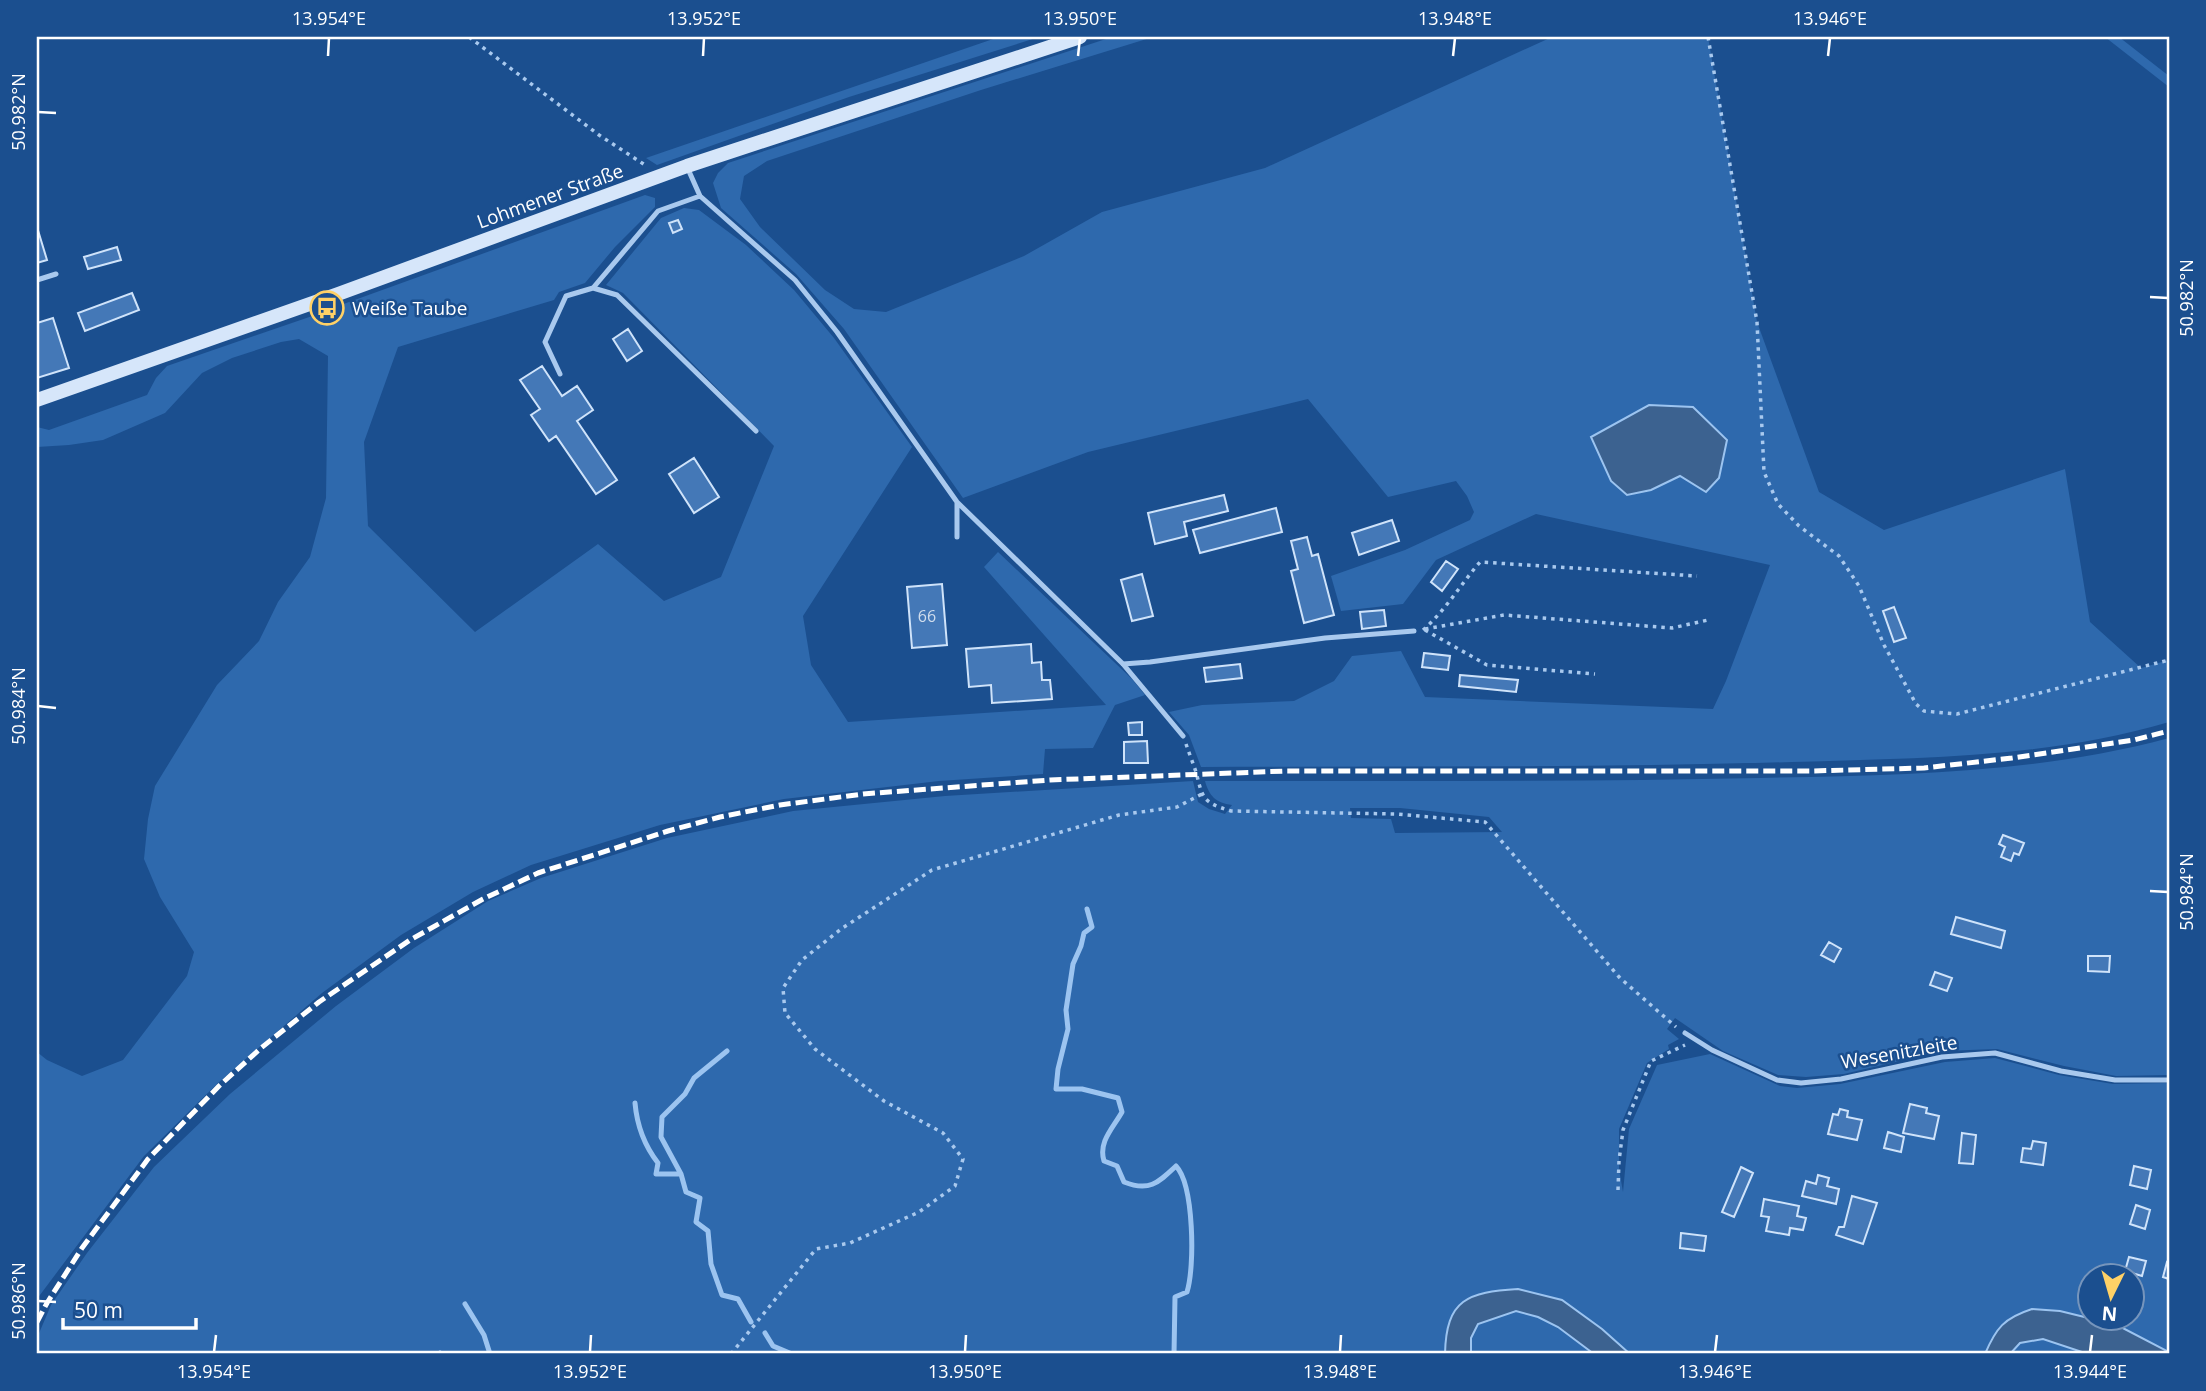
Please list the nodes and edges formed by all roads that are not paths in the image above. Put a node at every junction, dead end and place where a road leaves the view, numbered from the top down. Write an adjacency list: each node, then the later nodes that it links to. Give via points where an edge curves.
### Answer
1 (1080, 37): 2 (main road, Lohmener Straße)
2 (687, 166): 3 (lane); 8 (main road, Lohmener Straße)
3 (700, 195): 6 (lane, via 658,211); 10 (lane, via 795,280)
4 (56, 274): 5 (lane)
5 (37, 280)
6 (593, 288): 7 (lane, via 566,296 545,342); 9 (lane, via 617,295)
7 (560, 374)
8 (37, 400)
9 (755, 431)
10 (957, 502): 11 (lane); 13 (lane)
11 (957, 537)
12 (1414, 631): 13 (lane)
13 (1123, 664): 14 (lane)
14 (1183, 736)
15 (1685, 1033): 16 (lane, Wesenitzleite, via 1777,1080 1801,1083 1942,1057 1995,1053 2115,1080)
16 (2169, 1080)

